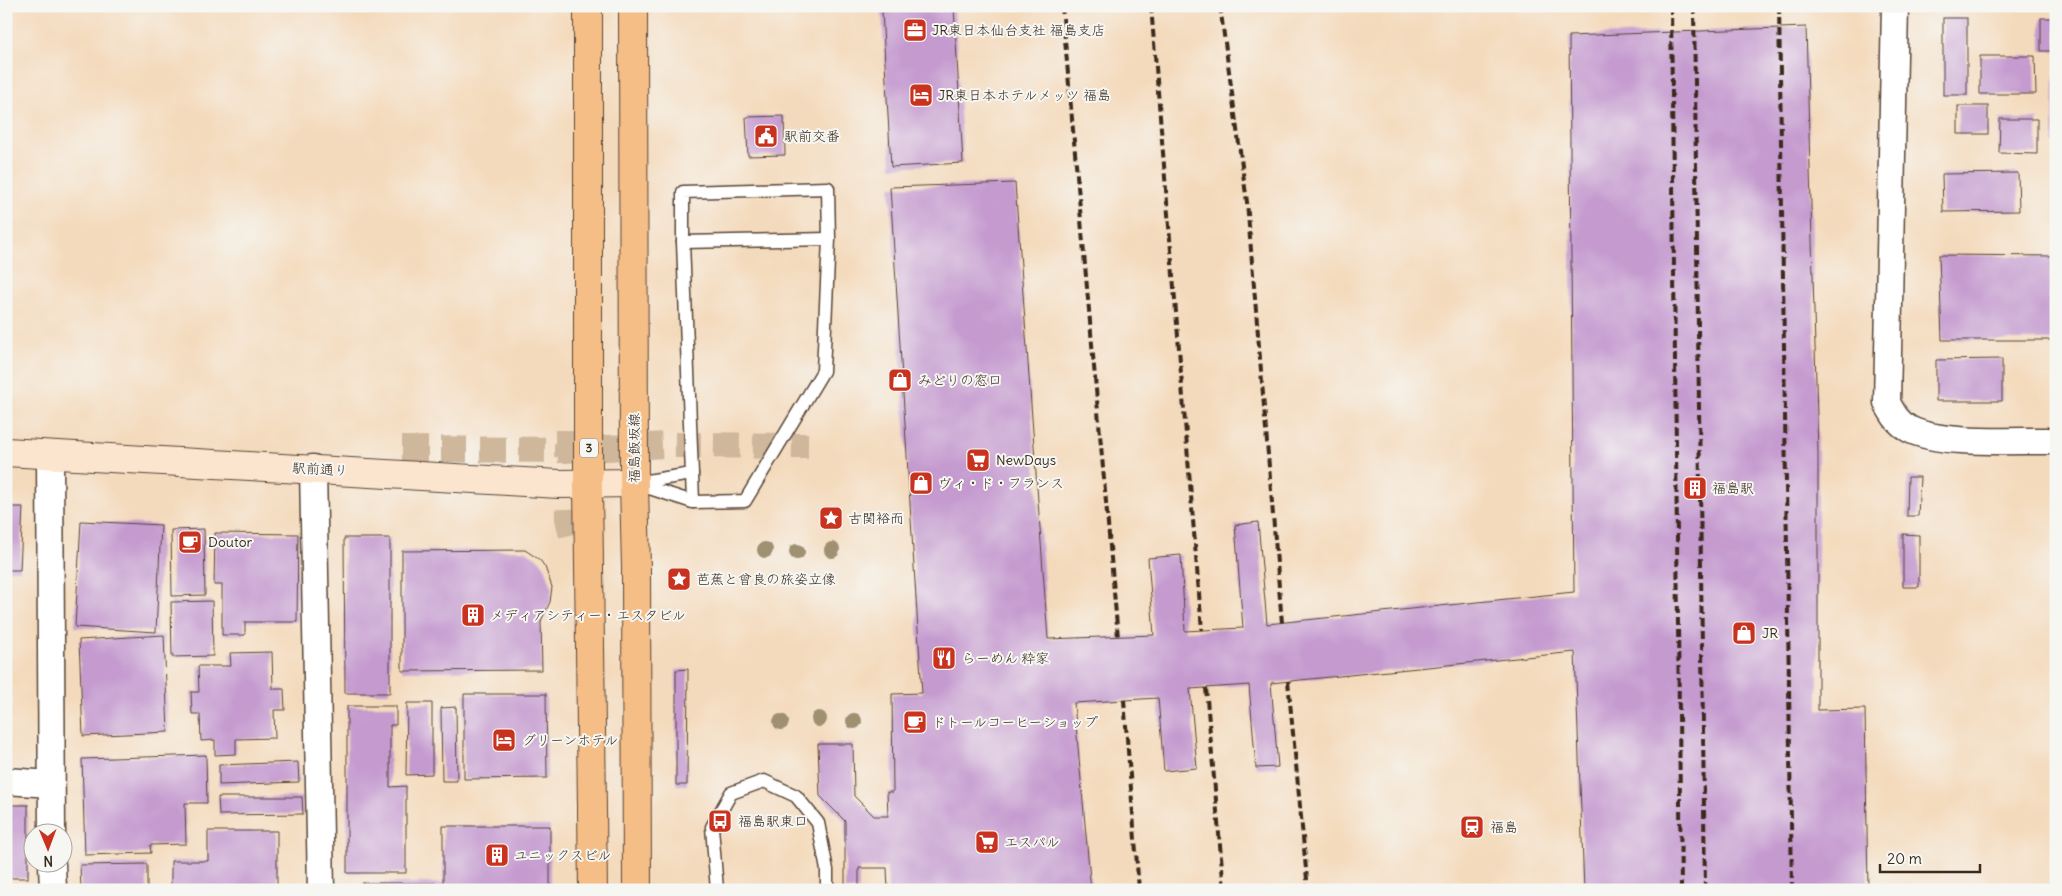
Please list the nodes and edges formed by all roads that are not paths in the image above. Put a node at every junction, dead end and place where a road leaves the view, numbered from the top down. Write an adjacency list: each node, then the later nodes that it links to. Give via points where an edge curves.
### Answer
1 (588, 6): 12 (main road, 3)
2 (633, 6): 11 (main road, 福島飯坂線)
3 (1896, 6): 6 (street, via 1887,403 1895,418 1910,430 1947,439)
4 (829, 239): 5 (lane); 5 (lane, via 828,188 683,192); 13 (lane, via 823,371 745,501)
5 (683, 242): 10 (lane)
6 (2056, 441)
7 (6, 452): 8 (street, 駅前通り)
8 (50, 455): 9 (street, 駅前通り); 15 (street)
9 (313, 468): 12 (street, 駅前通り); 19 (street)
10 (692, 474): 11 (lane); 13 (lane)
11 (634, 483): 12 (street, 駅前通り); 13 (lane); 21 (main road, 福島飯坂線)
12 (588, 485): 20 (main road, 3)
13 (693, 502)
14 (6, 781): 15 (street)
15 (51, 784): 16 (street)
16 (52, 824)
17 (52, 874): 18 (street)
18 (53, 890)
19 (321, 890)
20 (593, 890)
21 (637, 890)
22 (717, 890): 23 (lane, via 712,827 731,794 764,781 796,796 818,823 827,870)
23 (827, 890)

